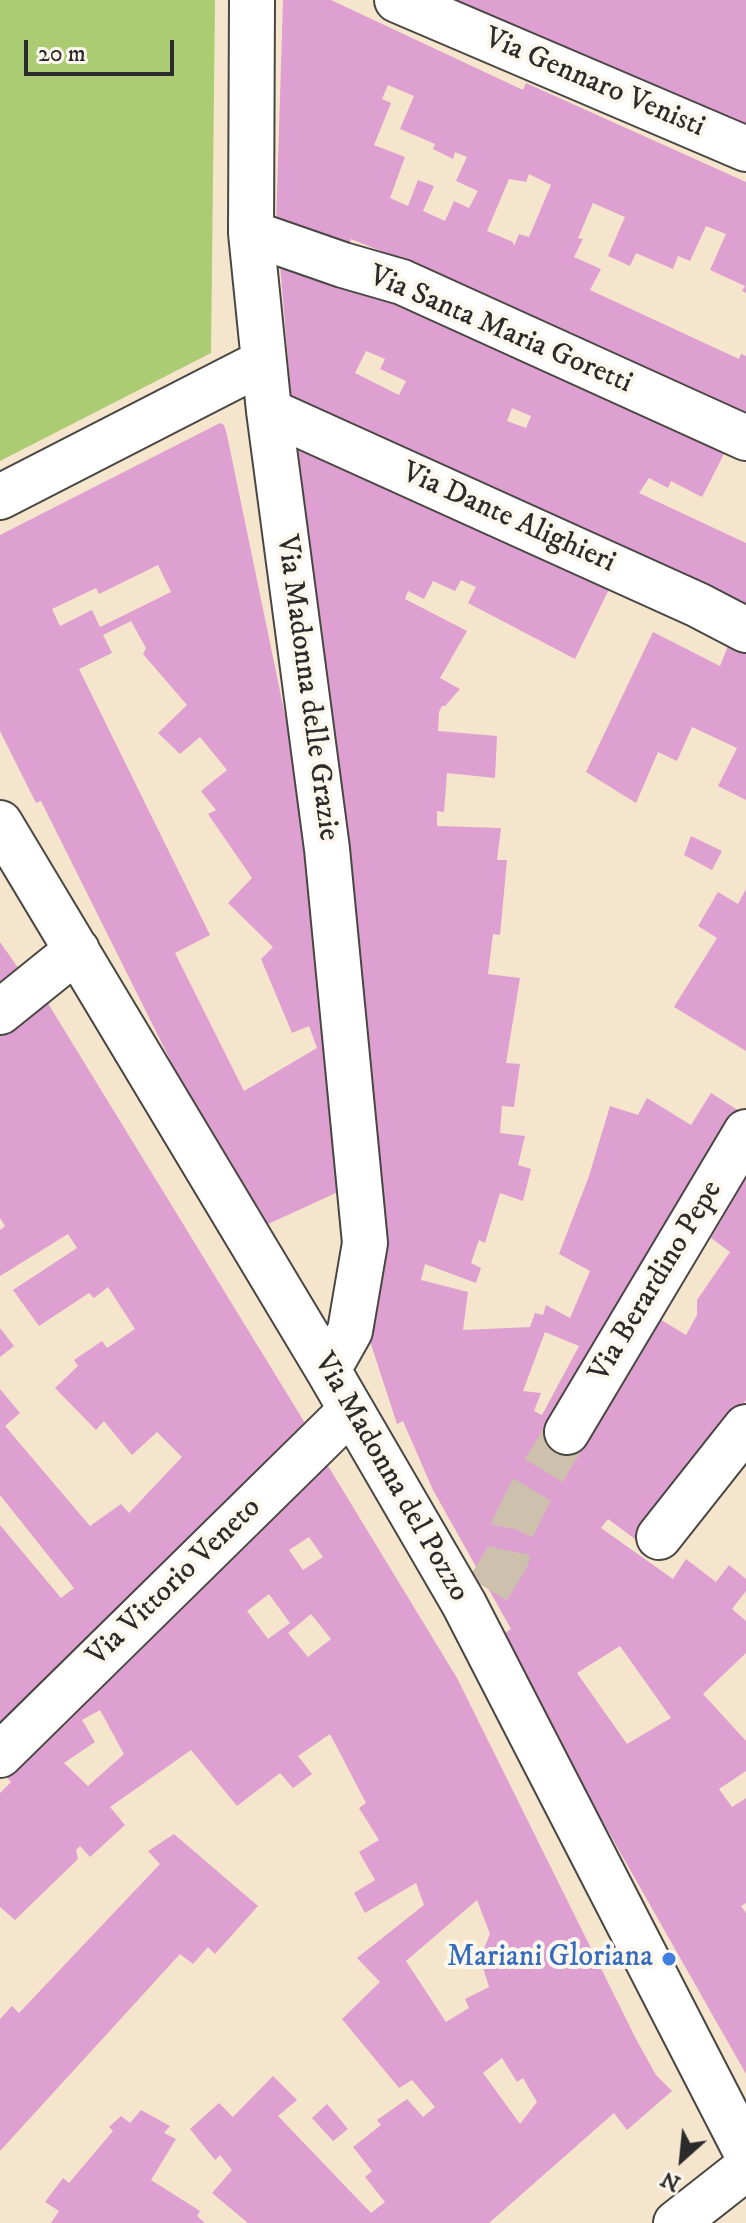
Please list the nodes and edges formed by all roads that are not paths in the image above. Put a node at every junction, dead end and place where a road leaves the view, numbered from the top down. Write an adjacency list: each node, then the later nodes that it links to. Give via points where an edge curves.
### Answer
1 (252, 0): 4 (street, Via Madonna delle Grazie)
2 (397, 0): 3 (street, Via Gennaro Venisti)
3 (746, 149)
4 (251, 233): 5 (street, Via Madonna delle Grazie); 7 (street, Via Santa Maria Goretti, via 402,282)
5 (263, 362): 6 (street, Via Madonna delle Grazie); 8 (street)
6 (269, 411): 9 (street, Via Dante Alighieri); 14 (street, Via Madonna delle Grazie, via 327,849 365,1243 350,1331)
7 (746, 438)
8 (0, 497)
9 (746, 630)
10 (0, 823): 11 (street, Via Madonna del Pozzo)
11 (77, 950): 12 (street); 14 (street, Via Madonna del Pozzo)
12 (0, 1012)
13 (746, 1132): 17 (street, Via Berardino Pepe)
14 (328, 1370): 15 (street, Via Madonna del Pozzo)
15 (350, 1411): 19 (street, Via Vittorio Veneto); 20 (street, Via Madonna del Pozzo, via 476,1596)
16 (746, 1427): 18 (street)
17 (567, 1432)
18 (659, 1537)
19 (0, 1755)
20 (746, 2152)
21 (746, 2168): 22 (street)
22 (676, 2223)

